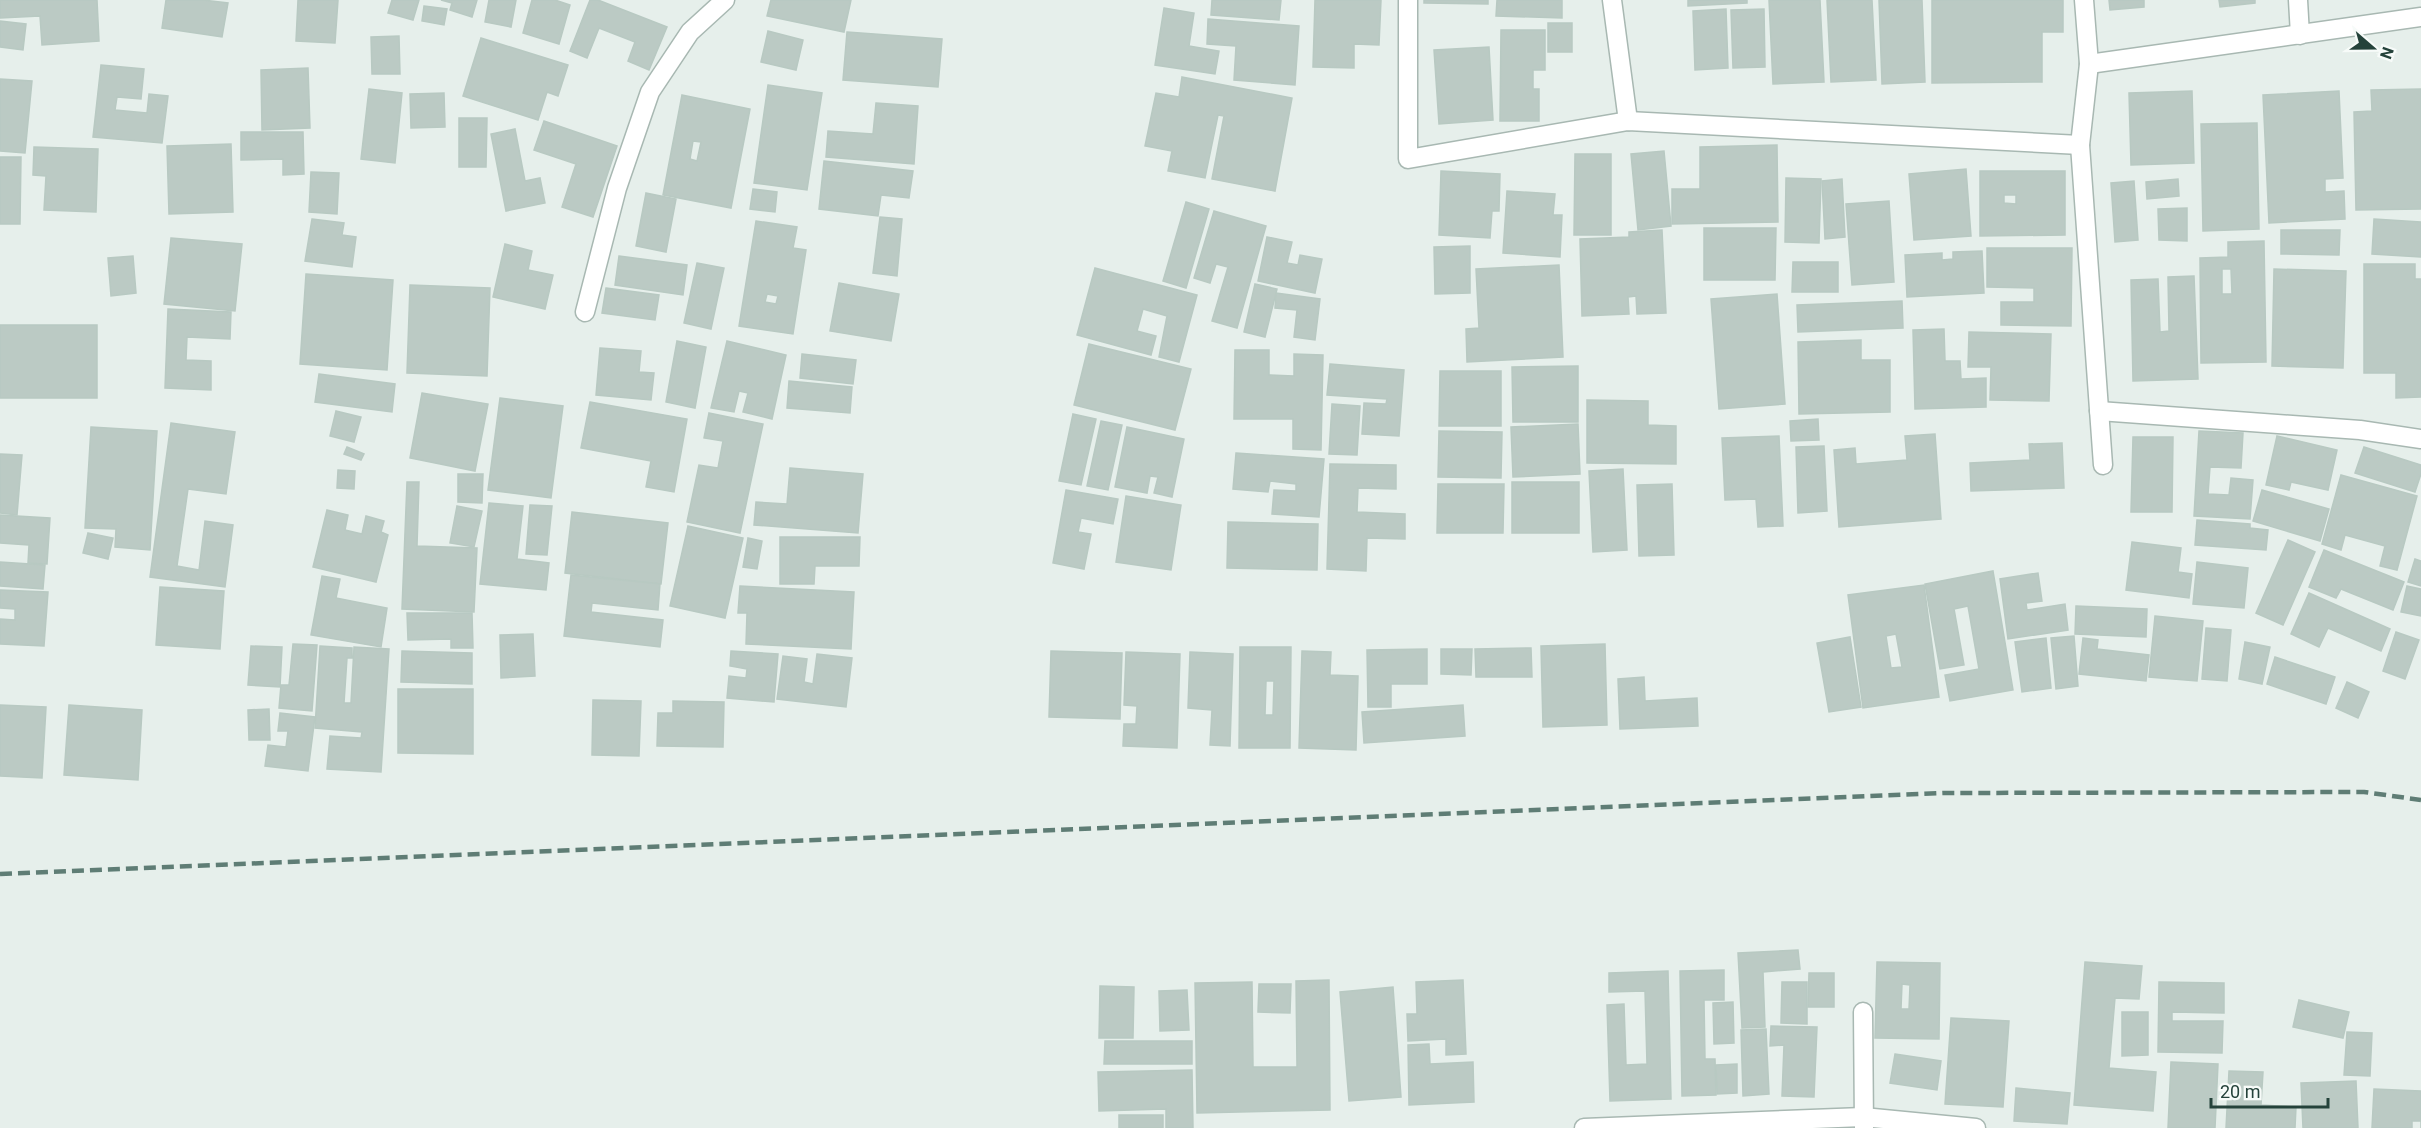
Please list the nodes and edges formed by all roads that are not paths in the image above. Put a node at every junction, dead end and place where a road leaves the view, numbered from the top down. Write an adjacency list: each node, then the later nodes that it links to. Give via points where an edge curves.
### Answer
1 (725, 0): 11 (street, via 690,32 650,92 617,188)
2 (1408, 0): 9 (street, via 1408,159)
3 (1612, 0): 9 (street)
4 (2084, 0): 8 (street)
5 (2298, 0): 7 (street)
6 (2421, 17): 7 (street)
7 (2300, 35): 8 (street)
8 (2089, 64): 10 (street)
9 (1628, 121): 10 (street)
10 (2080, 145): 12 (street)
11 (585, 312)
12 (2099, 411): 13 (street, via 2360,430); 14 (street)
13 (2421, 439)
14 (2103, 465)
15 (1863, 1012): 16 (street)
16 (1864, 1122): 17 (street); 18 (street)
17 (1584, 1128)
18 (1976, 1128)

